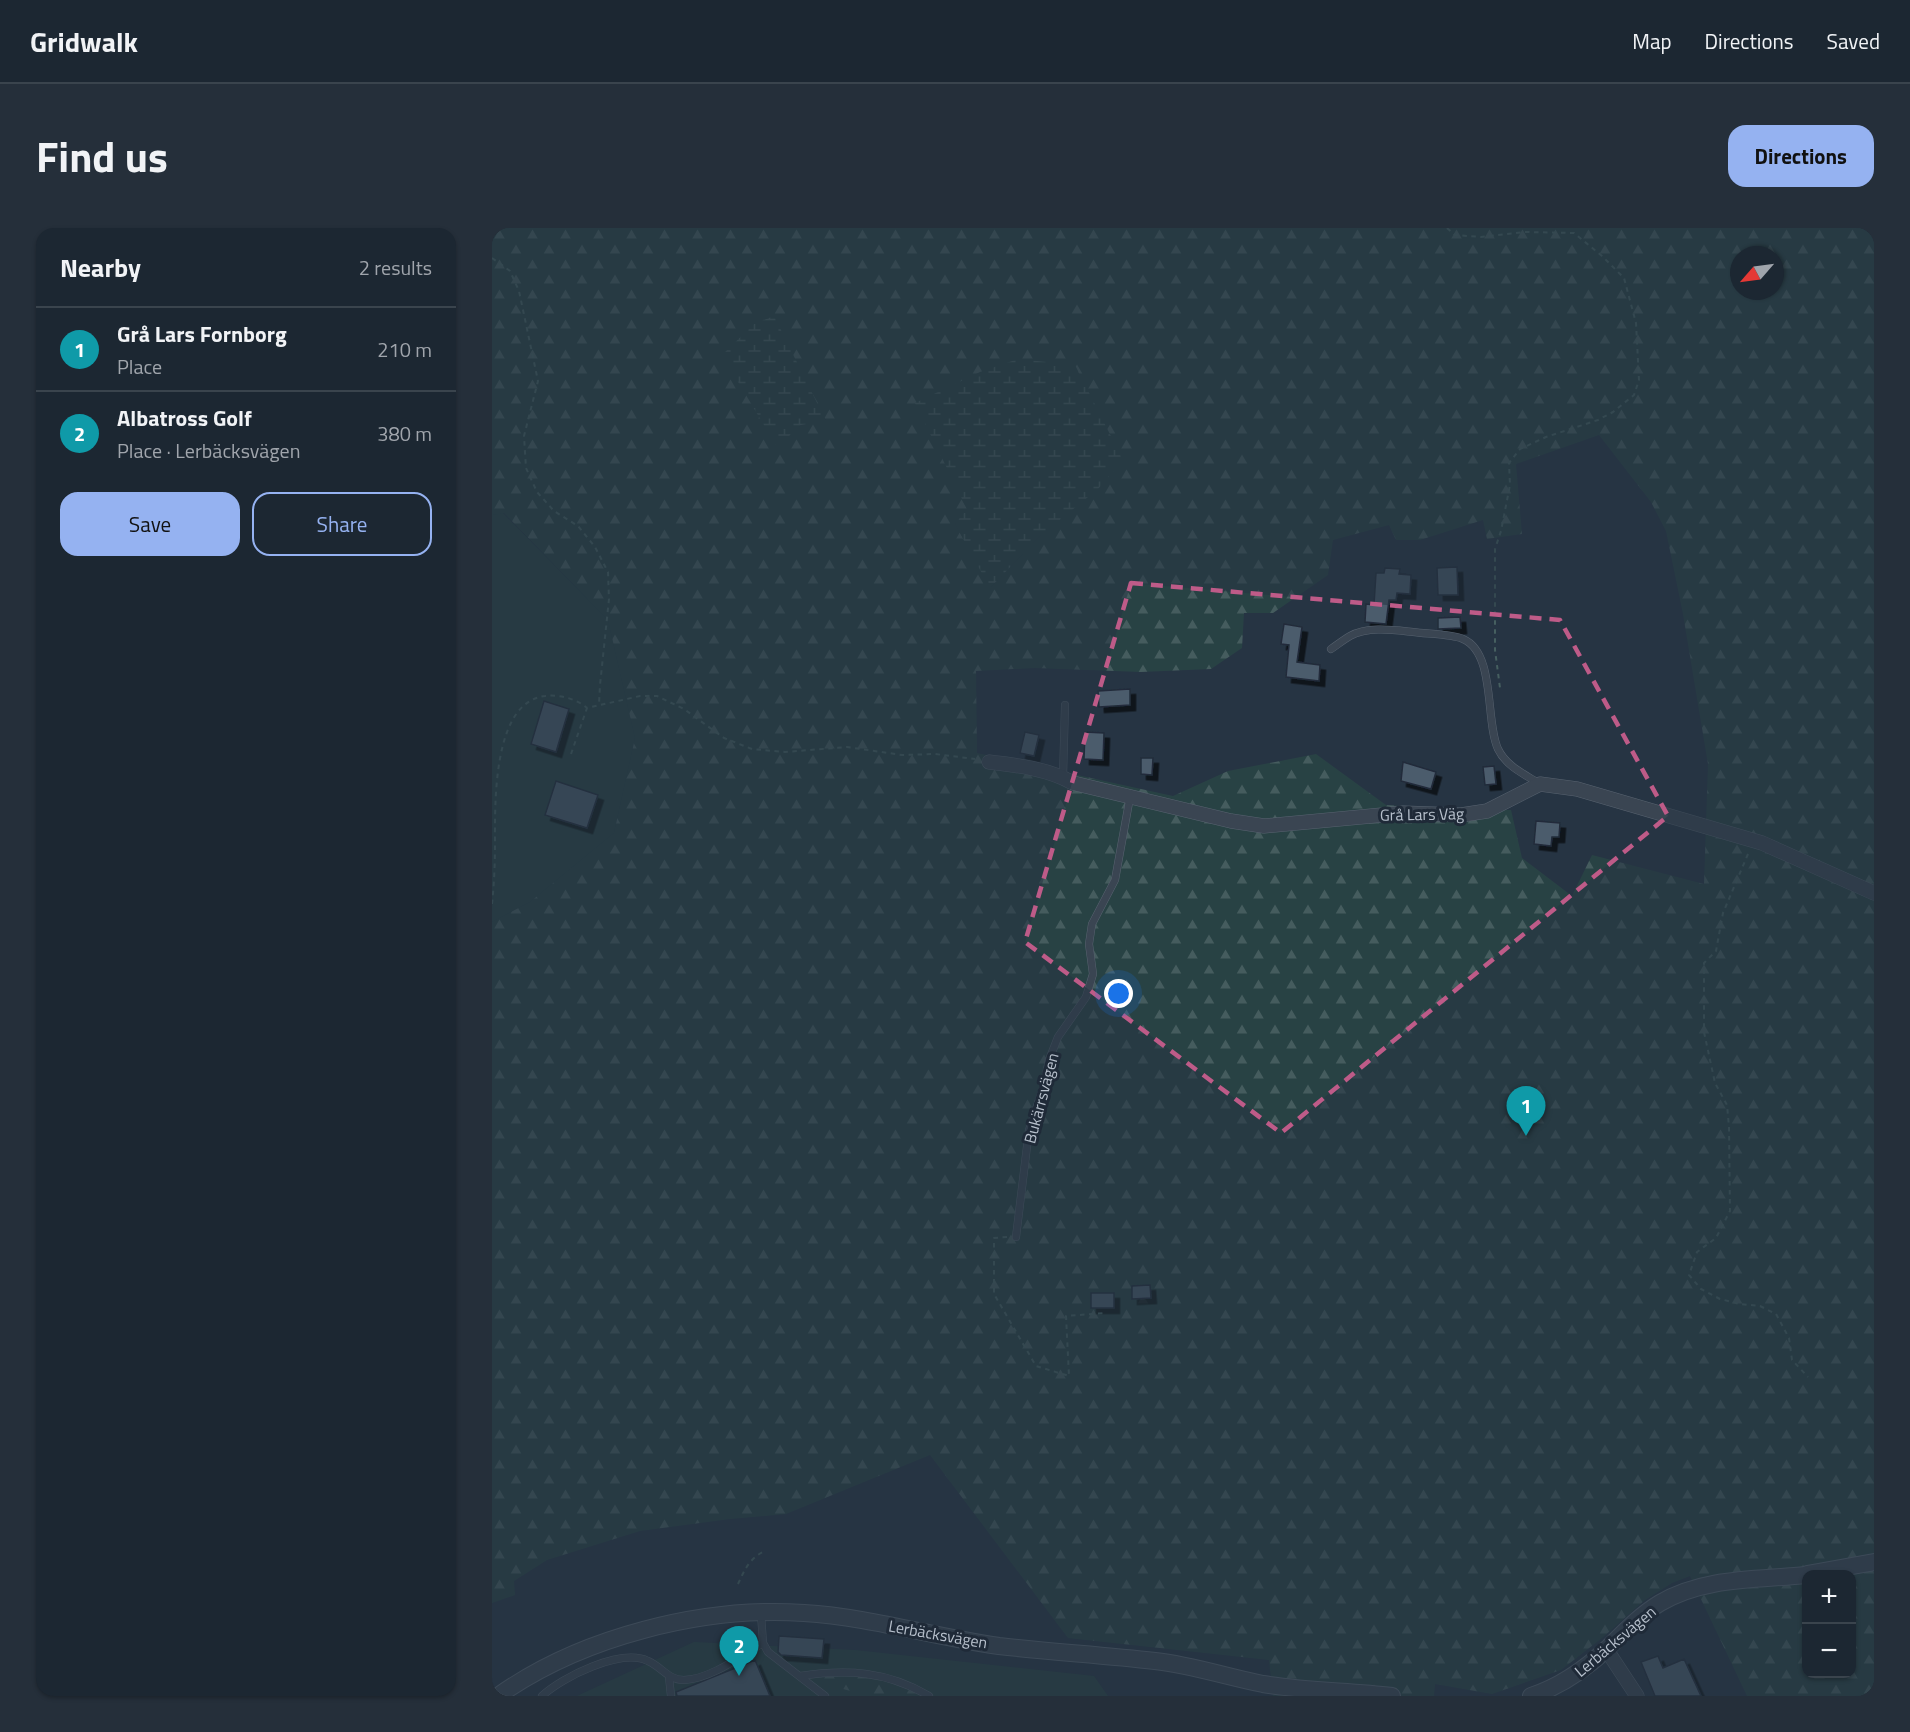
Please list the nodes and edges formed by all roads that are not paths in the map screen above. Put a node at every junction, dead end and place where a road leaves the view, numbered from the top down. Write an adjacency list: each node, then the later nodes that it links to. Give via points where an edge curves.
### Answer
1 (1331, 649): 5 (lane, via 1352,635 1370,630 1464,639 1482,663 1499,750 1516,769)
2 (1065, 705): 4 (lane)
3 (989, 762): 4 (street, Grå Lars Väg)
4 (1063, 777): 6 (street, Grå Lars Väg)
5 (1540, 784): 6 (street, Grå Lars Väg, via 1478,813 1403,813 1264,826); 7 (street, via 1577,789 1755,841)
6 (1130, 797): 8 (lane, Bukärrsvägen, via 1115,880 1092,924 1089,944 1093,974 1086,997 1058,1037 1029,1130)
7 (1874, 893)
8 (1016, 1237)
9 (1874, 1562): 10 (street, Lerbäcksvägen)
10 (1833, 1570)
11 (1802, 1575): 14 (street, Lerbäcksvägen, via 1693,1588 1651,1609)
12 (761, 1611): 13 (lane); 17 (street, Lerbäcksvägen, via 643,1630 569,1656); 22 (street, Lerbäcksvägen, via 864,1621 1000,1646 1167,1662 1276,1685)
13 (763, 1642): 15 (lane, via 768,1652); 16 (lane, via 728,1665 698,1678)
14 (1606, 1649): 23 (street, Lerbäcksvägen, via 1570,1678); 24 (street)
15 (800, 1676): 20 (lane); 21 (lane, via 850,1671 908,1684)
16 (669, 1677): 18 (lane, via 647,1660 617,1660 567,1678); 19 (lane)
17 (498, 1696)
18 (542, 1696)
19 (671, 1696)
20 (824, 1696)
21 (929, 1696)
22 (1392, 1696)
23 (1531, 1696)
24 (1636, 1696)

